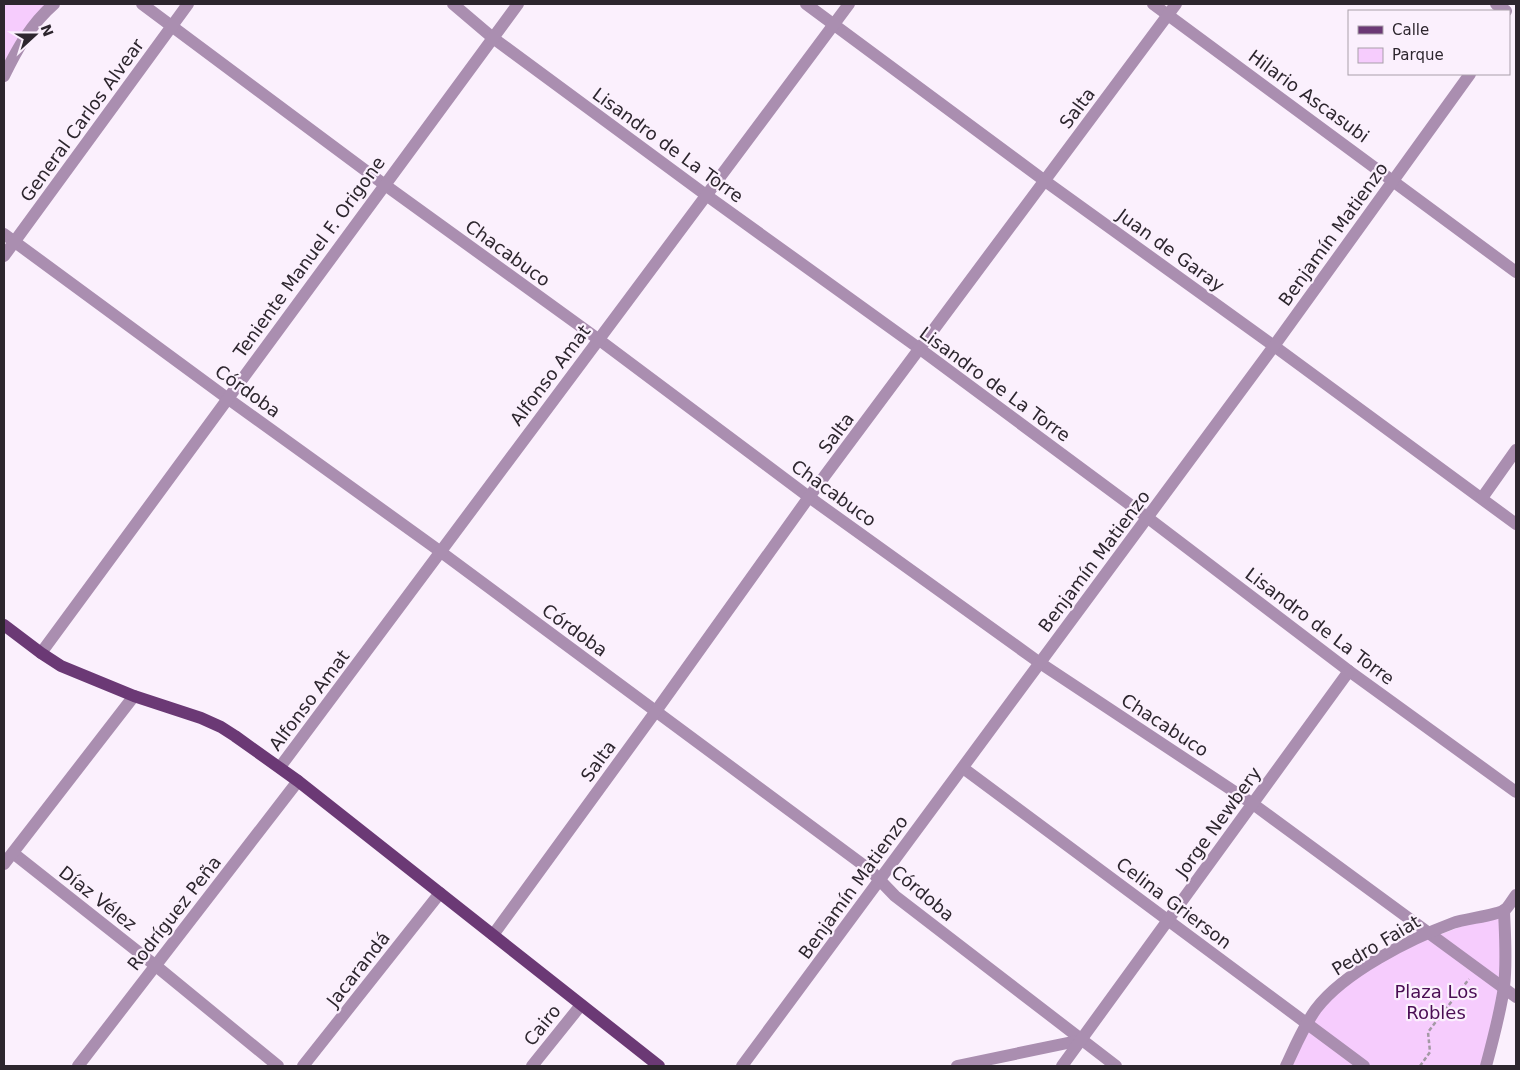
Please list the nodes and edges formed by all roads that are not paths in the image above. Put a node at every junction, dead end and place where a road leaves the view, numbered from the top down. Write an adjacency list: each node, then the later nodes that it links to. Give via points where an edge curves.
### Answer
1 (54, 4): 15 (street, via 32,26)
2 (142, 4): 12 (street, Chacabuco)
3 (188, 4): 12 (street, General Carlos Alvear)
4 (453, 4): 13 (street, Lisandro de La Torre)
5 (518, 4): 13 (street, Teniente Manuel F. Origone)
6 (806, 4): 11 (street, Juan de Garay)
7 (849, 4): 11 (street, Alfonso Amat)
8 (1153, 4): 10 (street, Hilario Ascasubi)
9 (1176, 4): 10 (street, Salta)
10 (1168, 15): 16 (street, Hilario Ascasubi); 17 (street, Salta)
11 (834, 24): 17 (street, Juan de Garay); 19 (street, Alfonso Amat)
12 (172, 26): 18 (street, Chacabuco); 20 (street, General Carlos Alvear)
13 (492, 38): 18 (street, Teniente Manuel F. Origone); 19 (street, Lisandro de La Torre)
14 (1469, 75): 16 (street, Benjamín Matienzo)
15 (4, 76)
16 (1394, 180): 22 (street, Hilario Ascasubi); 24 (street, Benjamín Matienzo)
17 (1045, 181): 24 (street, Juan de Garay); 25 (street, Salta)
18 (385, 185): 23 (street, Chacabuco); 26 (street, Teniente Manuel F. Origone)
19 (706, 195): 23 (street, Alfonso Amat); 25 (street, Lisandro de La Torre)
20 (9, 238): 21 (street, General Carlos Alvear); 26 (street, Córdoba)
21 (4, 256)
22 (1516, 272)
23 (598, 339): 28 (street, Chacabuco); 32 (street, Alfonso Amat)
24 (1274, 346): 29 (street, Juan de Garay); 30 (street, Benjamín Matienzo)
25 (920, 349): 28 (street, Salta); 30 (street, Lisandro de La Torre)
26 (227, 398): 32 (street, Córdoba); 34 (street, Teniente Manuel F. Origone)
27 (1516, 450): 29 (street)
28 (809, 497): 35 (street, Chacabuco); 38 (street, Salta)
29 (1482, 498): 31 (street, Juan de Garay)
30 (1148, 518): 35 (street, Benjamín Matienzo); 36 (street, Lisandro de La Torre)
31 (1516, 524)
32 (440, 552): 38 (street, Córdoba); 39 (street, Alfonso Amat)
33 (4, 626): 34 (main road)
34 (41, 654): 37 (main road, via 84,677)
35 (1040, 663): 40 (street, Benjamín Matienzo); 43 (street, Chacabuco)
36 (1349, 671): 42 (street, Lisandro de La Torre); 43 (street, Jorge Newbery)
37 (134, 696): 39 (main road, via 221,727); 44 (street)
38 (656, 711): 46 (street, Córdoba); 52 (street, Salta)
39 (280, 767): 41 (main road)
40 (963, 768): 46 (street, Benjamín Matienzo); 50 (street, Celina Grierson)
41 (298, 781): 47 (main road); 53 (street, Rodríguez Peña)
42 (1516, 792)
43 (1253, 804): 50 (street, Jorge Newbery); 51 (street, Chacabuco)
44 (12, 853): 45 (street); 53 (street, Díaz Vélez)
45 (4, 864)
46 (880, 880): 58 (street, Córdoba, via 895,896); 64 (street, Benjamín Matienzo)
47 (440, 893): 52 (main road); 61 (street, Jacarandá)
48 (1516, 894): 49 (street)
49 (1504, 910): 51 (street, Pedro Faiat); 54 (street)
50 (1168, 919): 57 (street, Celina Grierson); 58 (street, Jorge Newbery)
51 (1430, 932): 54 (street, Chacabuco); 57 (street, Pedro Faiat, via 1352,975 1327,996)
52 (493, 935): 56 (main road)
53 (156, 966): 59 (street, Rodríguez Peña); 60 (street, Díaz Vélez)
54 (1504, 987): 55 (street, Chacabuco); 70 (street)
55 (1516, 997)
56 (581, 1005): 62 (street, Cairo); 63 (main road)
57 (1306, 1024): 68 (street, Pedro Faiat); 69 (street, Celina Grierson)
58 (1082, 1040): 65 (street); 66 (street, Jorge Newbery); 67 (street, Córdoba)
59 (78, 1066)
60 (278, 1066)
61 (304, 1066)
62 (532, 1066)
63 (659, 1066)
64 (742, 1066)
65 (956, 1066)
66 (1062, 1066)
67 (1116, 1066)
68 (1286, 1066)
69 (1364, 1066)
70 (1486, 1066)

